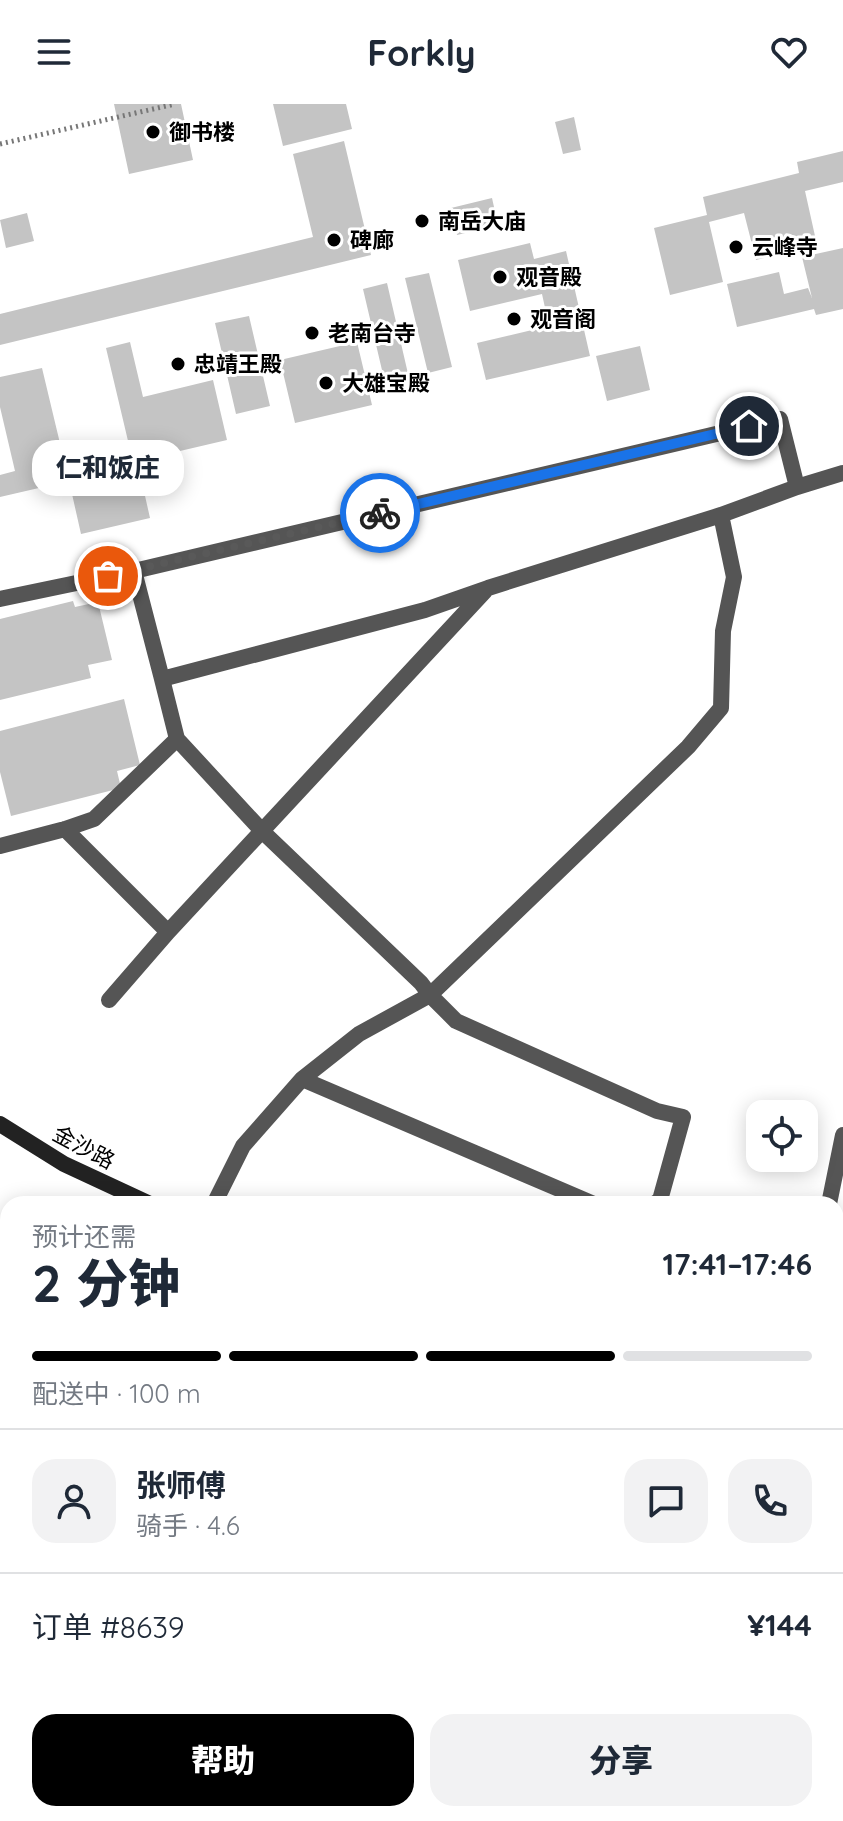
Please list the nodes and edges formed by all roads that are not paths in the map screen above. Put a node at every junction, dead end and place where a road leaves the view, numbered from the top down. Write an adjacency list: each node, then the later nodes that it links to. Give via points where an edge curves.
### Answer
1 (843, 473): 2 (street)
2 (797, 487): 3 (street); 4 (street, via 780,419)
3 (721, 515): 5 (street); 13 (street, via 734,577 723,631 721,708 688,747)
4 (134, 571): 6 (street); 7 (street)
5 (488, 588): 7 (street, via 425,610); 10 (street)
6 (0, 599)
7 (162, 679): 8 (street)
8 (177, 739): 9 (street, via 94,819); 10 (street)
9 (65, 829): 11 (street); 12 (street)
10 (263, 832): 12 (street); 13 (street)
11 (0, 846)
12 (168, 932): 14 (street)
13 (430, 995): 15 (street, via 359,1034); 21 (street, via 456,1021 657,1111 683,1117)
14 (109, 1000)
15 (302, 1079): 19 (street, via 243,1146); 20 (street)
16 (0, 1124): 18 (main road, 金沙路, via 64,1164)
17 (843, 1135): 22 (street)
18 (133, 1196)
19 (218, 1196)
20 (575, 1196)
21 (661, 1196)
22 (831, 1196)

